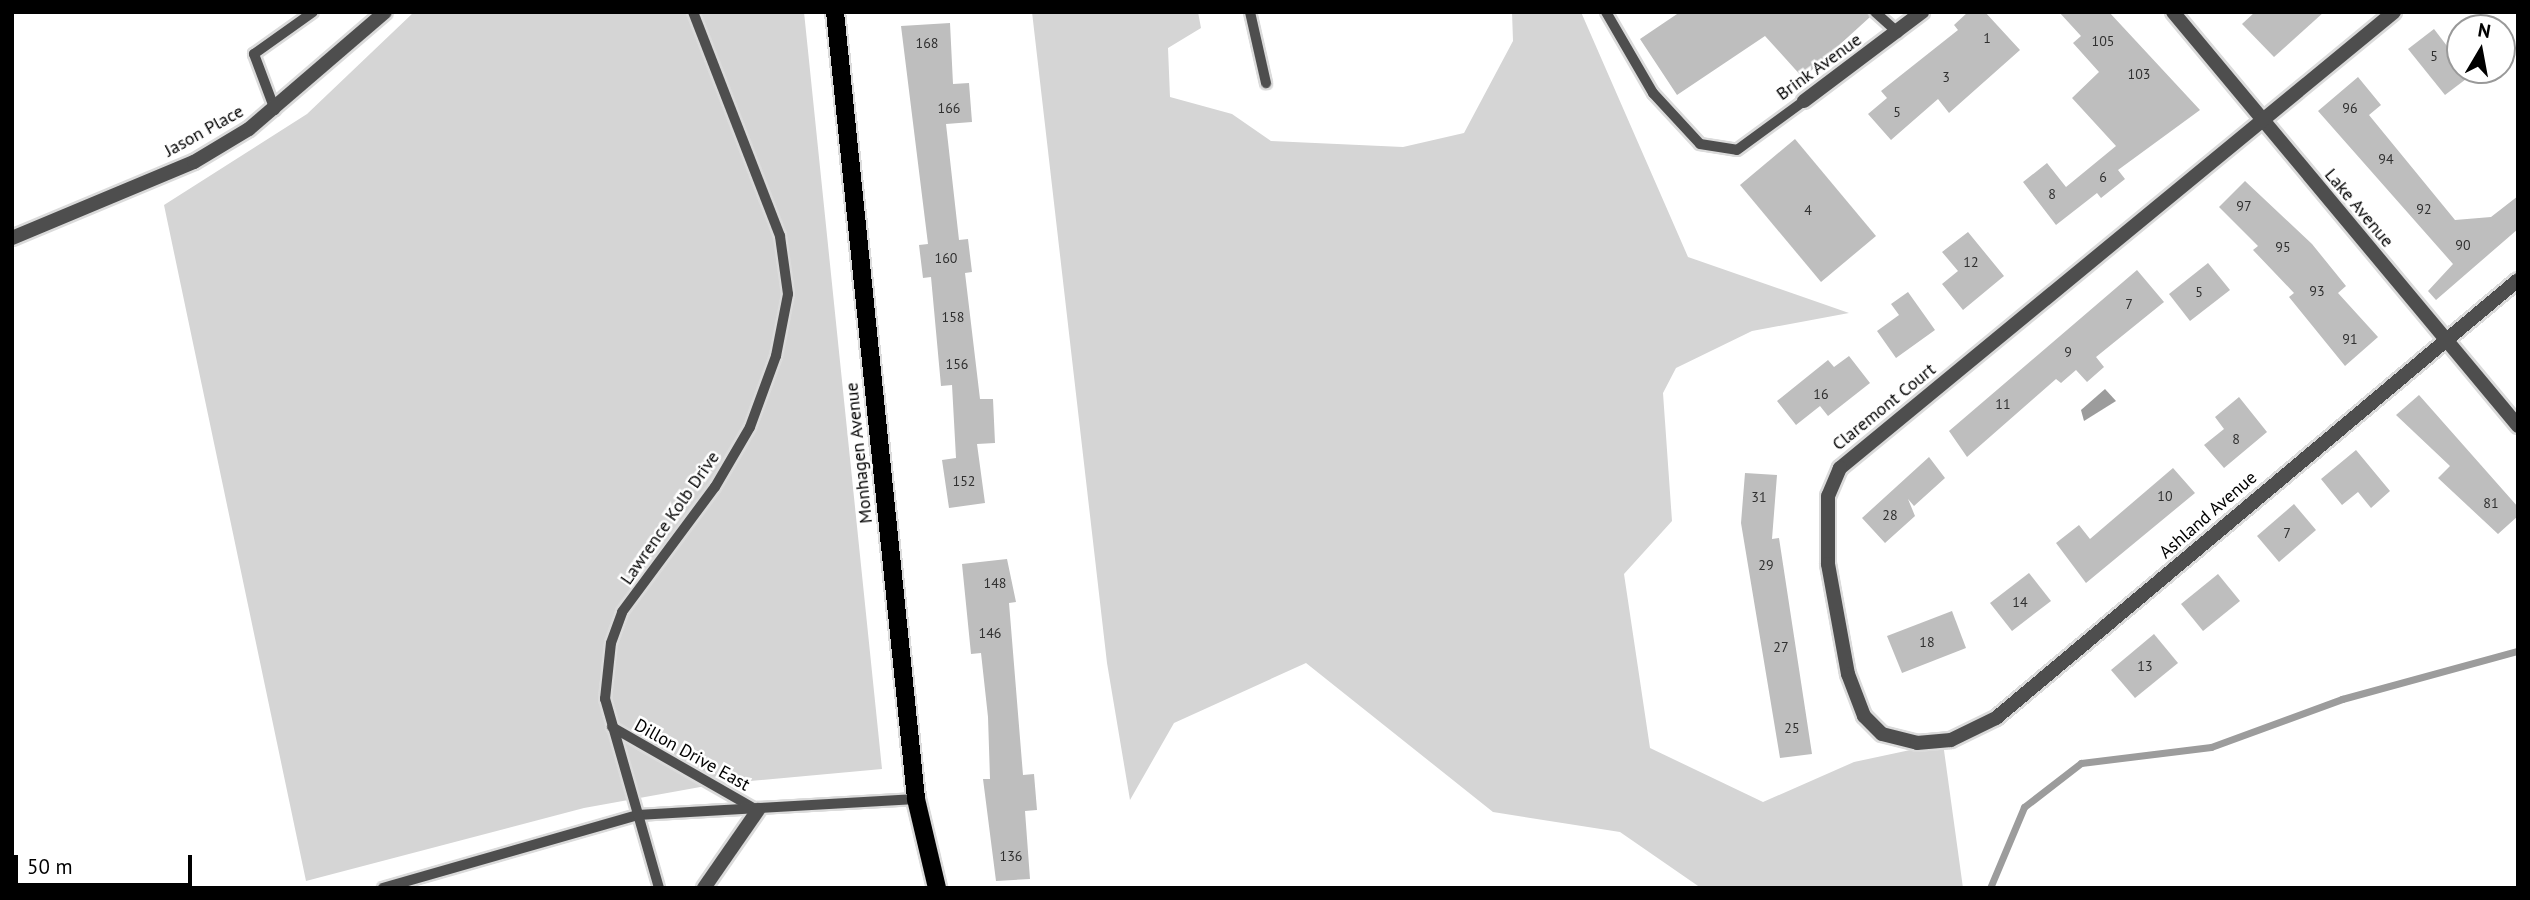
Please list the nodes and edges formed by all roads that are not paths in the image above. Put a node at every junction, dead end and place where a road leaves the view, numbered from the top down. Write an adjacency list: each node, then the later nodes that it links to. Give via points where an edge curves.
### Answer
1 (313, 12): 14 (lane, via 254,54)
2 (385, 12): 14 (street, Jason Place)
3 (692, 12): 21 (lane, Lawrence Kolb Drive, via 780,236 788,294 776,356 750,427 715,487 622,612 604,699)
4 (835, 12): 22 (main road, Monhagen Avenue)
5 (1250, 12): 12 (lane)
6 (1606, 12): 13 (lane, Brink Avenue, via 1653,93 1700,144 1737,150)
7 (1875, 12): 11 (lane)
8 (1922, 12): 11 (street, Brink Avenue)
9 (2173, 12): 15 (street, Lake Avenue)
10 (2394, 12): 15 (street, Claremont Court)
11 (1898, 33): 13 (street, Brink Avenue)
12 (1266, 83)
13 (1804, 101)
14 (275, 111): 16 (street, Jason Place, via 194,162)
15 (2263, 123): 18 (street, Lake Avenue); 20 (street, Claremont Court, via 1840,468 1828,496 1828,564 1848,674 1864,716 1882,734 1917,743 1951,740)
16 (12, 238)
17 (2518, 280): 18 (street, Ashland Avenue)
18 (2446, 342): 19 (street, Lake Avenue); 20 (street, Ashland Avenue)
19 (2518, 426)
20 (1996, 718)
21 (611, 726): 23 (lane, Dillon Drive East); 24 (lane, Lawrence Kolb Drive)
22 (916, 799): 23 (lane); 28 (main road, Monhagen Avenue)
23 (758, 810): 24 (lane); 27 (street)
24 (638, 815): 25 (lane); 26 (lane, Lawrence Kolb Drive)
25 (383, 888)
26 (659, 888)
27 (704, 888)
28 (937, 888)

